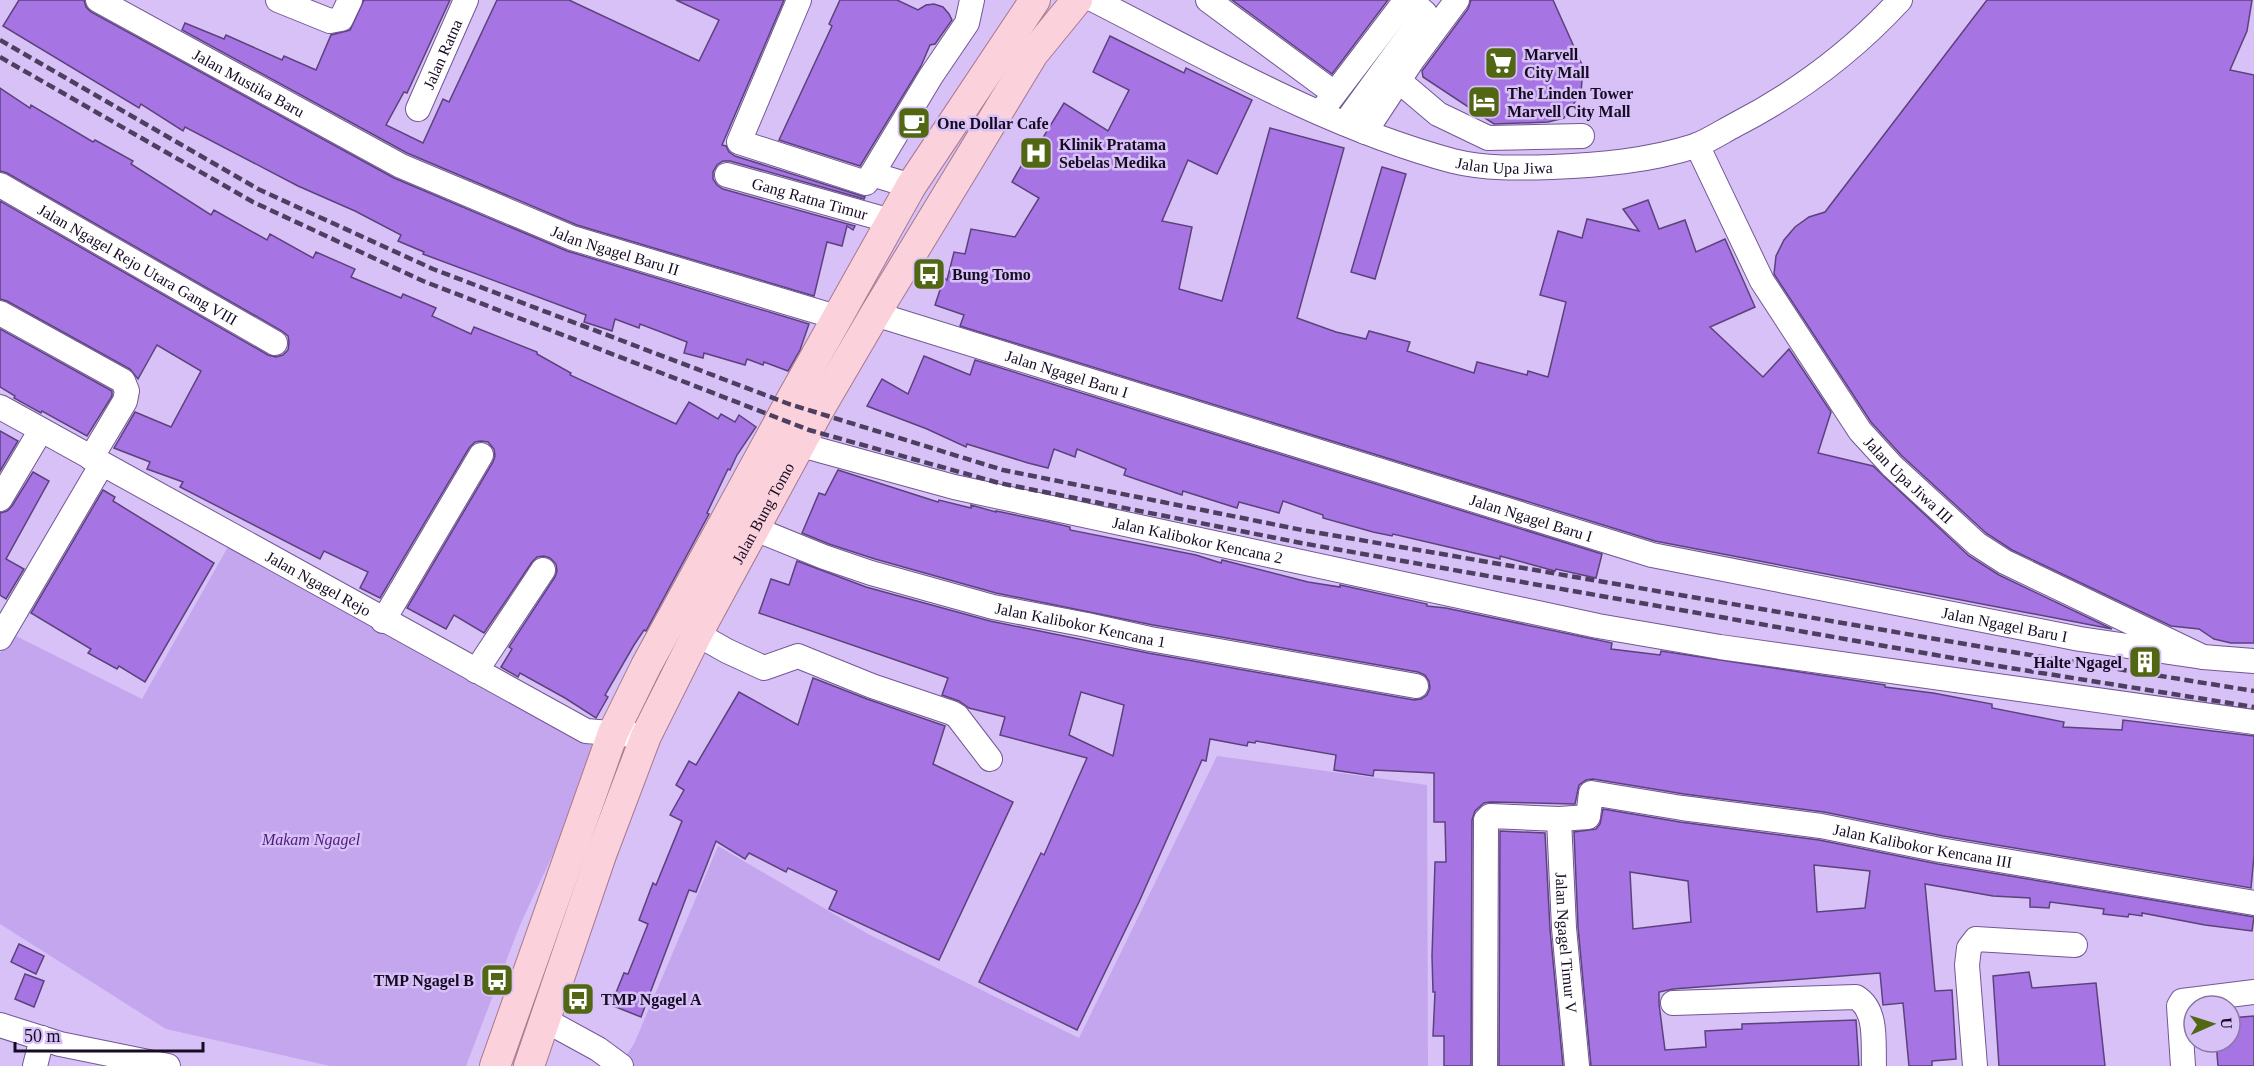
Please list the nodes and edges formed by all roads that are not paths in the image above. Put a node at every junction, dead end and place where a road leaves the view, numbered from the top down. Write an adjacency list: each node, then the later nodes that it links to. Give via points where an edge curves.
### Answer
1 (98, 0): 21 (street, Jalan Mustika Baru)
2 (278, 0): 3 (street, via 330,21 341,19)
3 (350, 0)
4 (465, 0): 16 (street, Jalan Ratna)
5 (799, 0): 22 (street, via 739,142 866,183)
6 (972, 0): 22 (street, via 967,23)
7 (1035, 0): 25 (main road, Jalan Bung Tomo)
8 (1077, 0): 28 (main road, Jalan Bung Tomo, via 1033,54)
9 (1094, 0): 17 (street, Jalan Upa Jiwa)
10 (1208, 0): 15 (street)
11 (1408, 0): 15 (street); 18 (street, via 1425,13)
12 (1458, 0): 14 (street)
13 (1900, 0): 20 (street, Jalan Upa Jiwa, via 1868,33 1799,88)
14 (1399, 81): 18 (street); 19 (street, via 1438,114 1488,138)
15 (1334, 93): 17 (street)
16 (418, 109)
17 (1320, 113): 18 (street, Jalan Upa Jiwa)
18 (1355, 127): 20 (street, Jalan Upa Jiwa, via 1453,161 1508,168 1593,166 1645,159)
19 (1582, 136)
20 (1697, 145): 42 (street, Jalan Upa Jiwa III, via 1762,281 1860,431 1892,466 1990,554)
21 (401, 166): 29 (street, Jalan Ngagel Baru II, via 572,238)
22 (872, 174): 25 (street)
23 (727, 175): 26 (street, Gang Ratna Timur)
24 (0, 185): 30 (street, Jalan Ngagel Rejo Utara Gang VIII)
25 (911, 186): 26 (main road, Jalan Bung Tomo)
26 (891, 221): 29 (main road, Jalan Bung Tomo)
27 (0, 313): 35 (street, via 123,381 125,401)
28 (875, 314): 33 (main road, Jalan Bung Tomo); 42 (street, Jalan Ngagel Baru I, via 1652,555 2080,639)
29 (836, 317): 47 (main road, Jalan Bung Tomo)
30 (275, 343)
31 (0, 407): 32 (street, Jalan Ngagel Rejo)
32 (41, 430): 35 (street, Jalan Ngagel Rejo); 36 (street)
33 (801, 445): 37 (main road, Jalan Bung Tomo); 46 (street, Jalan Kalibokor Kencana 2, via 954,488 1598,626 1720,647)
34 (481, 455): 39 (street)
35 (97, 461): 39 (street, Jalan Ngagel Rejo); 41 (street)
36 (0, 499)
37 (755, 529): 40 (main road, Jalan Bung Tomo); 45 (street, Jalan Kalibokor Kencana 1, via 872,573 993,607)
38 (543, 570): 44 (street)
39 (383, 621): 44 (street, Jalan Ngagel Rejo)
40 (697, 634): 48 (main road, Jalan Bung Tomo); 49 (street, via 764,668 798,656 951,713)
41 (0, 639)
42 (2203, 657): 43 (street, Jalan Upa Jiwa III)
43 (2254, 660)
44 (476, 671): 47 (street, Jalan Ngagel Rejo, via 586,731)
45 (1416, 686)
46 (2254, 722)
47 (613, 733): 48 (street, Jalan Ngagel Rejo); 62 (main road, Jalan Bung Tomo)
48 (646, 736): 55 (main road, Jalan Bung Tomo)
49 (990, 759)
50 (1559, 819): 51 (street, Jalan Kalibokor Kencana III, via 1588,817 1590,794 1821,826); 65 (street, via 1490,816 1486,820); 66 (street, Jalan Ngagel Timur V)
51 (2254, 903)
52 (2075, 945): 68 (street, via 1976,939 1969,948 1967,965)
53 (2254, 992): 69 (street, via 2182,1001)
54 (1673, 1003): 67 (street, via 1856,997 1871,1018)
55 (545, 1020): 58 (street); 63 (main road, Jalan Bung Tomo)
56 (0, 1025): 57 (street)
57 (42, 1038): 59 (street); 60 (street)
58 (594, 1058): 64 (street)
59 (134, 1063): 61 (street)
60 (35, 1066)
61 (168, 1066)
62 (495, 1066)
63 (529, 1066)
64 (621, 1066)
65 (1485, 1066)
66 (1576, 1066)
67 (1874, 1066)
68 (1975, 1066)
69 (2183, 1066)

